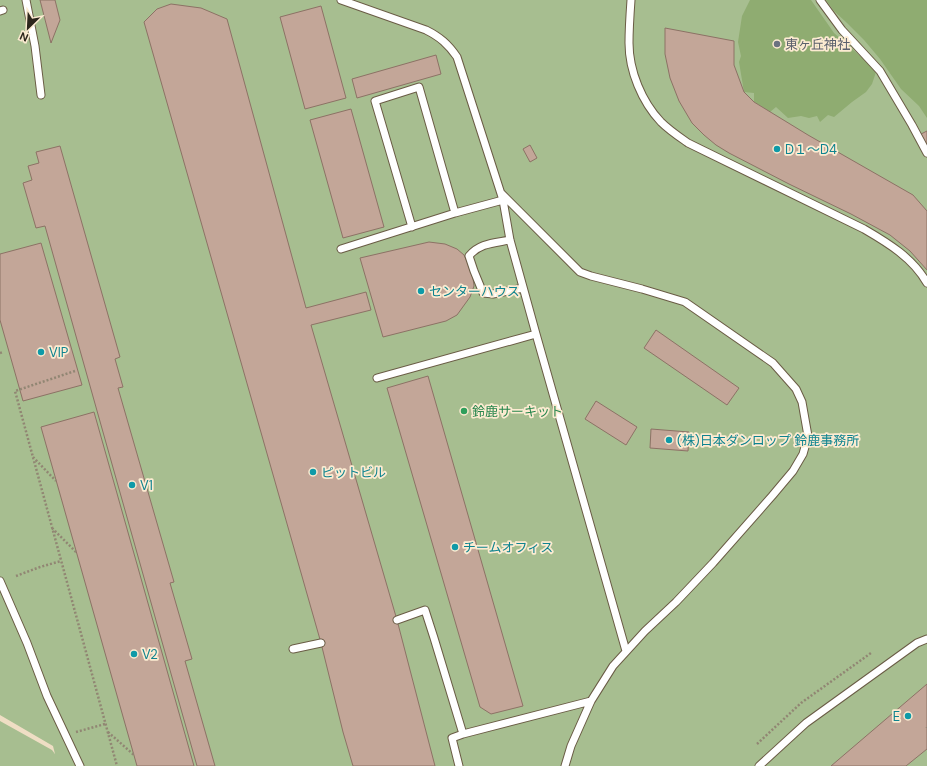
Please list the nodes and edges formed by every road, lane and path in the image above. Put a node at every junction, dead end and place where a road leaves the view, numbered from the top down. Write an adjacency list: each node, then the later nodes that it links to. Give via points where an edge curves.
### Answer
1 (26, 0): 5 (lane, via 35,46)
2 (341, 0): 7 (lane, via 426,30 451,47 460,63)
3 (631, 0): 12 (lane, via 629,45 632,68 640,91 661,122 688,143 857,225 888,243 906,256)
4 (820, 0): 6 (lane, via 842,30 880,71)
5 (40, 95)
6 (927, 153)
7 (502, 197): 8 (lane); 10 (lane); 28 (lane, via 580,272 685,302 774,363 796,389 802,402 808,436 803,454 793,470 713,563)
8 (455, 213): 9 (lane); 9 (lane, via 419,87 375,101)
9 (412, 227): 11 (lane)
10 (510, 240): 13 (lane); 13 (lane, via 481,246 469,256 483,293 493,294)
11 (341, 249)
12 (927, 283)
13 (523, 288): 14 (lane)
14 (536, 334): 16 (lane); 28 (lane)
15 (75, 371): 17 (path, via 14,390)
16 (377, 378)
17 (32, 456): 18 (path); 19 (path)
18 (56, 481)
19 (52, 528): 20 (path); 21 (path)
20 (76, 553)
21 (61, 561): 22 (path); 31 (path)
22 (16, 576)
23 (0, 581): 34 (lane, via 47,696)
24 (397, 620): 33 (lane, via 425,610)
25 (927, 639): 41 (lane, via 917,643 806,723)
26 (321, 643): 27 (lane)
27 (293, 649)
28 (626, 651): 30 (lane, via 613,666)
29 (871, 653): 35 (path, via 801,703)
30 (591, 701): 33 (lane); 40 (lane, via 571,746)
31 (106, 724): 32 (path); 34 (path)
32 (107, 731): 36 (path); 38 (path)
33 (463, 734): 39 (lane, via 452,738)
34 (66, 735): 37 (lane)
35 (757, 744)
36 (134, 755)
37 (80, 766)
38 (117, 766)
39 (459, 766)
40 (566, 766)
41 (759, 766)

